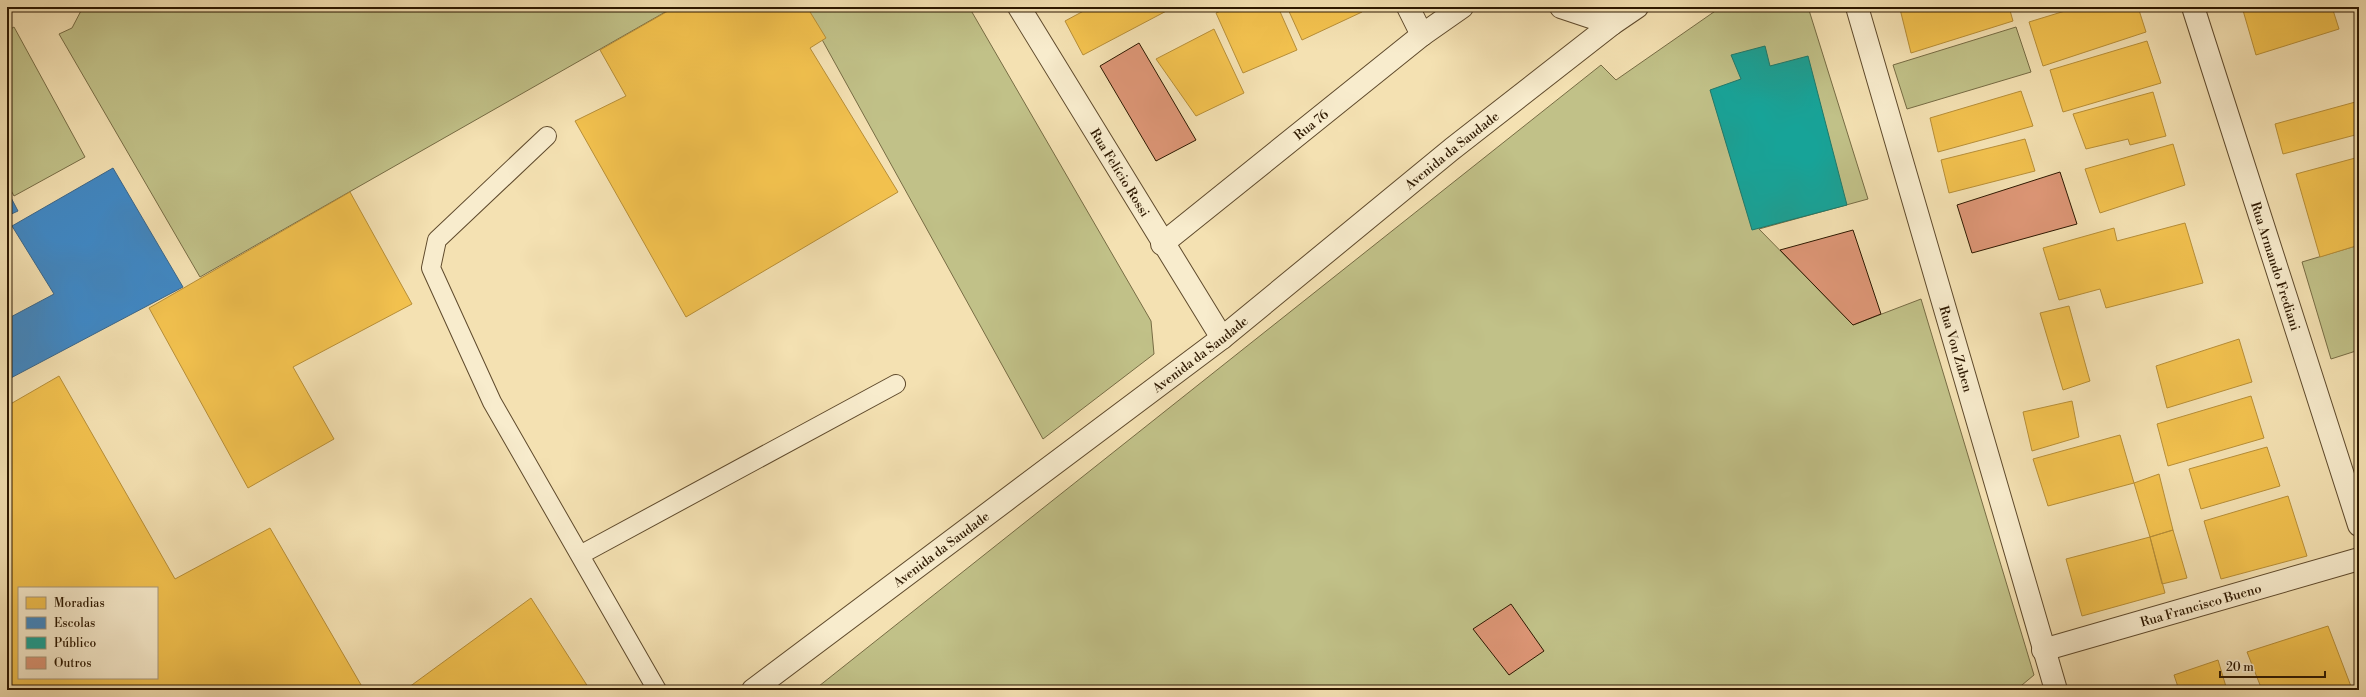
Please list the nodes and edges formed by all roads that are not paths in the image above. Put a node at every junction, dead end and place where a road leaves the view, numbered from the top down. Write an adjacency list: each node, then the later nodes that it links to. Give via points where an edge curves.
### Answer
1 (1019, 7): 11 (street, Rua Felício Rossi)
2 (1408, 7): 9 (street)
3 (1462, 7): 9 (street, Rua 76)
4 (1562, 7): 8 (street)
5 (1637, 7): 8 (street, Avenida da Saudade)
6 (1857, 7): 17 (street, Rua Von Zuben)
7 (2192, 7): 14 (street, Rua Armando Frediani)
8 (1612, 24): 12 (street, Avenida da Saudade, via 1452,149)
9 (1422, 35): 11 (street, Rua 76)
10 (547, 136): 15 (lane, via 437,240 431,268 492,402)
11 (1162, 244): 12 (street, Rua Felício Rossi)
12 (1222, 338): 19 (street, Avenida da Saudade)
13 (896, 384): 15 (lane)
14 (2359, 525)
15 (580, 555): 18 (lane)
16 (2359, 559): 17 (street, Rua Francisco Bueno)
17 (2043, 650): 20 (street, Rua Von Zuben)
18 (657, 690)
19 (753, 690)
20 (2056, 690)

